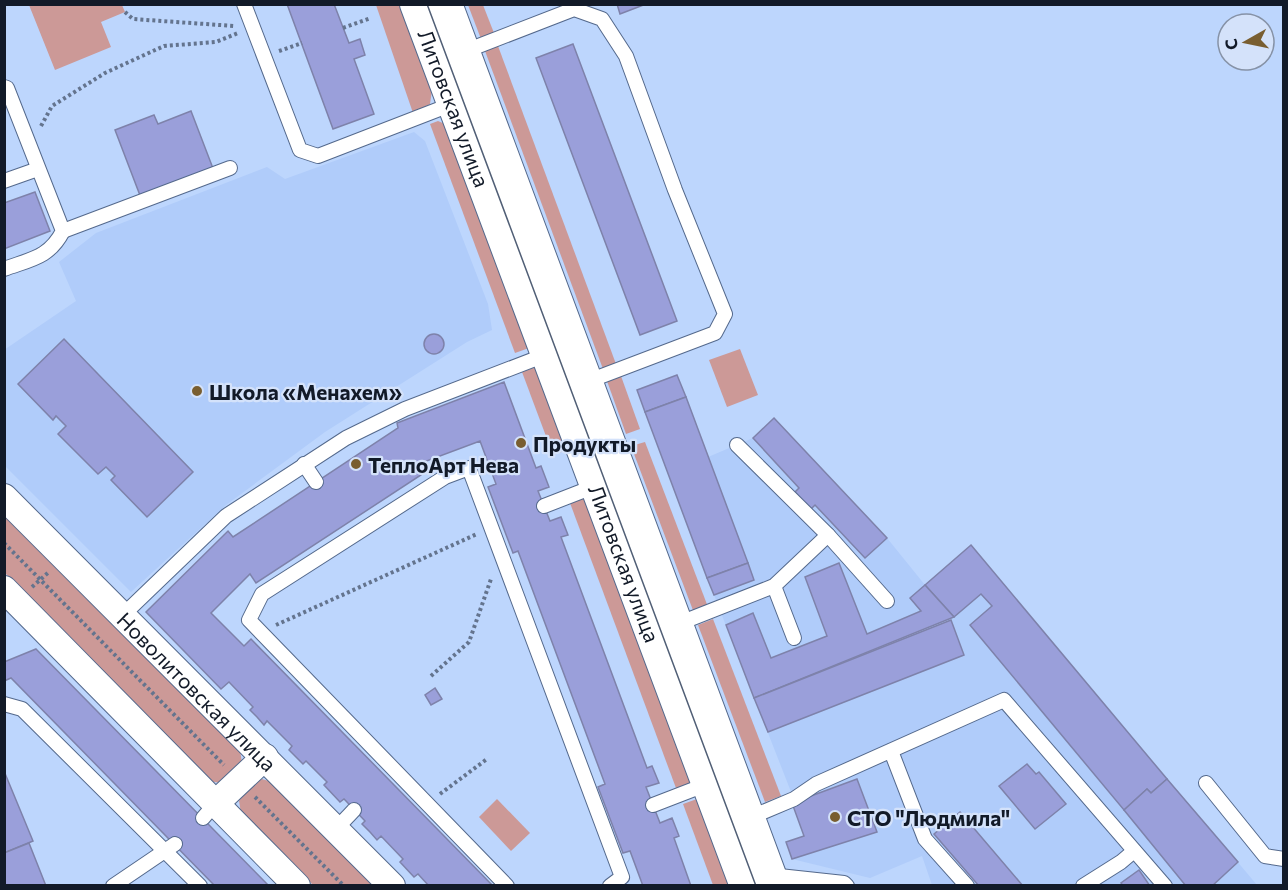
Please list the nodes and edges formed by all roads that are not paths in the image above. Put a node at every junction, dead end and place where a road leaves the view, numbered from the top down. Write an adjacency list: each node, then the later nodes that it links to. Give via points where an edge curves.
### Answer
1 (244, 4): 6 (lane, via 300,150 318,156)
2 (416, 4): 6 (street, Литовская улица)
3 (446, 4): 4 (street, Литовская улица)
4 (463, 52): 6 (street, Литовская улица); 13 (lane, via 574,9 602,19 626,56 725,314 715,333)
5 (4, 87): 7 (lane)
6 (466, 99): 12 (street, Литовская улица)
7 (38, 168): 9 (lane); 10 (lane)
8 (230, 168): 10 (lane)
9 (4, 181)
10 (63, 231): 11 (lane, via 55,246 40,256)
11 (4, 269)
12 (560, 349): 13 (street, Литовская улица); 15 (lane, via 405,410 346,438); 16 (street, Литовская улица)
13 (586, 382): 16 (street, Литовская улица)
14 (737, 445): 20 (lane)
15 (304, 464): 17 (lane); 24 (lane, via 226,516)
16 (609, 481): 19 (lane); 25 (street, Литовская улица)
17 (316, 482)
18 (4, 497): 24 (street, Новолитовская улица)
19 (544, 506)
20 (828, 536): 21 (lane); 23 (lane)
21 (774, 586): 25 (lane); 26 (lane)
22 (15, 591): 34 (street)
23 (887, 601)
24 (123, 615): 29 (street, Новолитовская улица)
25 (664, 629): 30 (street, Литовская улица)
26 (794, 638)
27 (4, 704): 37 (lane, via 22,709)
28 (891, 751): 35 (lane); 38 (lane, via 1004,700); 48 (lane, via 925,839)
29 (265, 757): 34 (street); 36 (street, Новолитовская улица)
30 (719, 779): 32 (lane); 35 (street, Литовская улица); 40 (street, Литовская улица)
31 (1206, 783): 39 (lane, via 1265,856)
32 (653, 805)
33 (354, 810): 36 (lane)
34 (209, 811): 43 (street)
35 (749, 818): 40 (street, Литовская улица)
36 (336, 829): 44 (street, Новолитовская улица)
37 (170, 848): 41 (lane); 42 (lane)
38 (1134, 850): 49 (lane); 50 (lane)
39 (1284, 859)
40 (763, 882): 47 (lane)
41 (113, 885)
42 (200, 885)
43 (297, 885)
44 (392, 885)
45 (507, 885): 46 (lane, via 427,803 390,773 249,620 262,594 444,477 470,468 496,525 500,553 622,877)
46 (610, 885)
47 (847, 885)
48 (967, 885)
49 (1083, 885)
50 (1165, 885)

